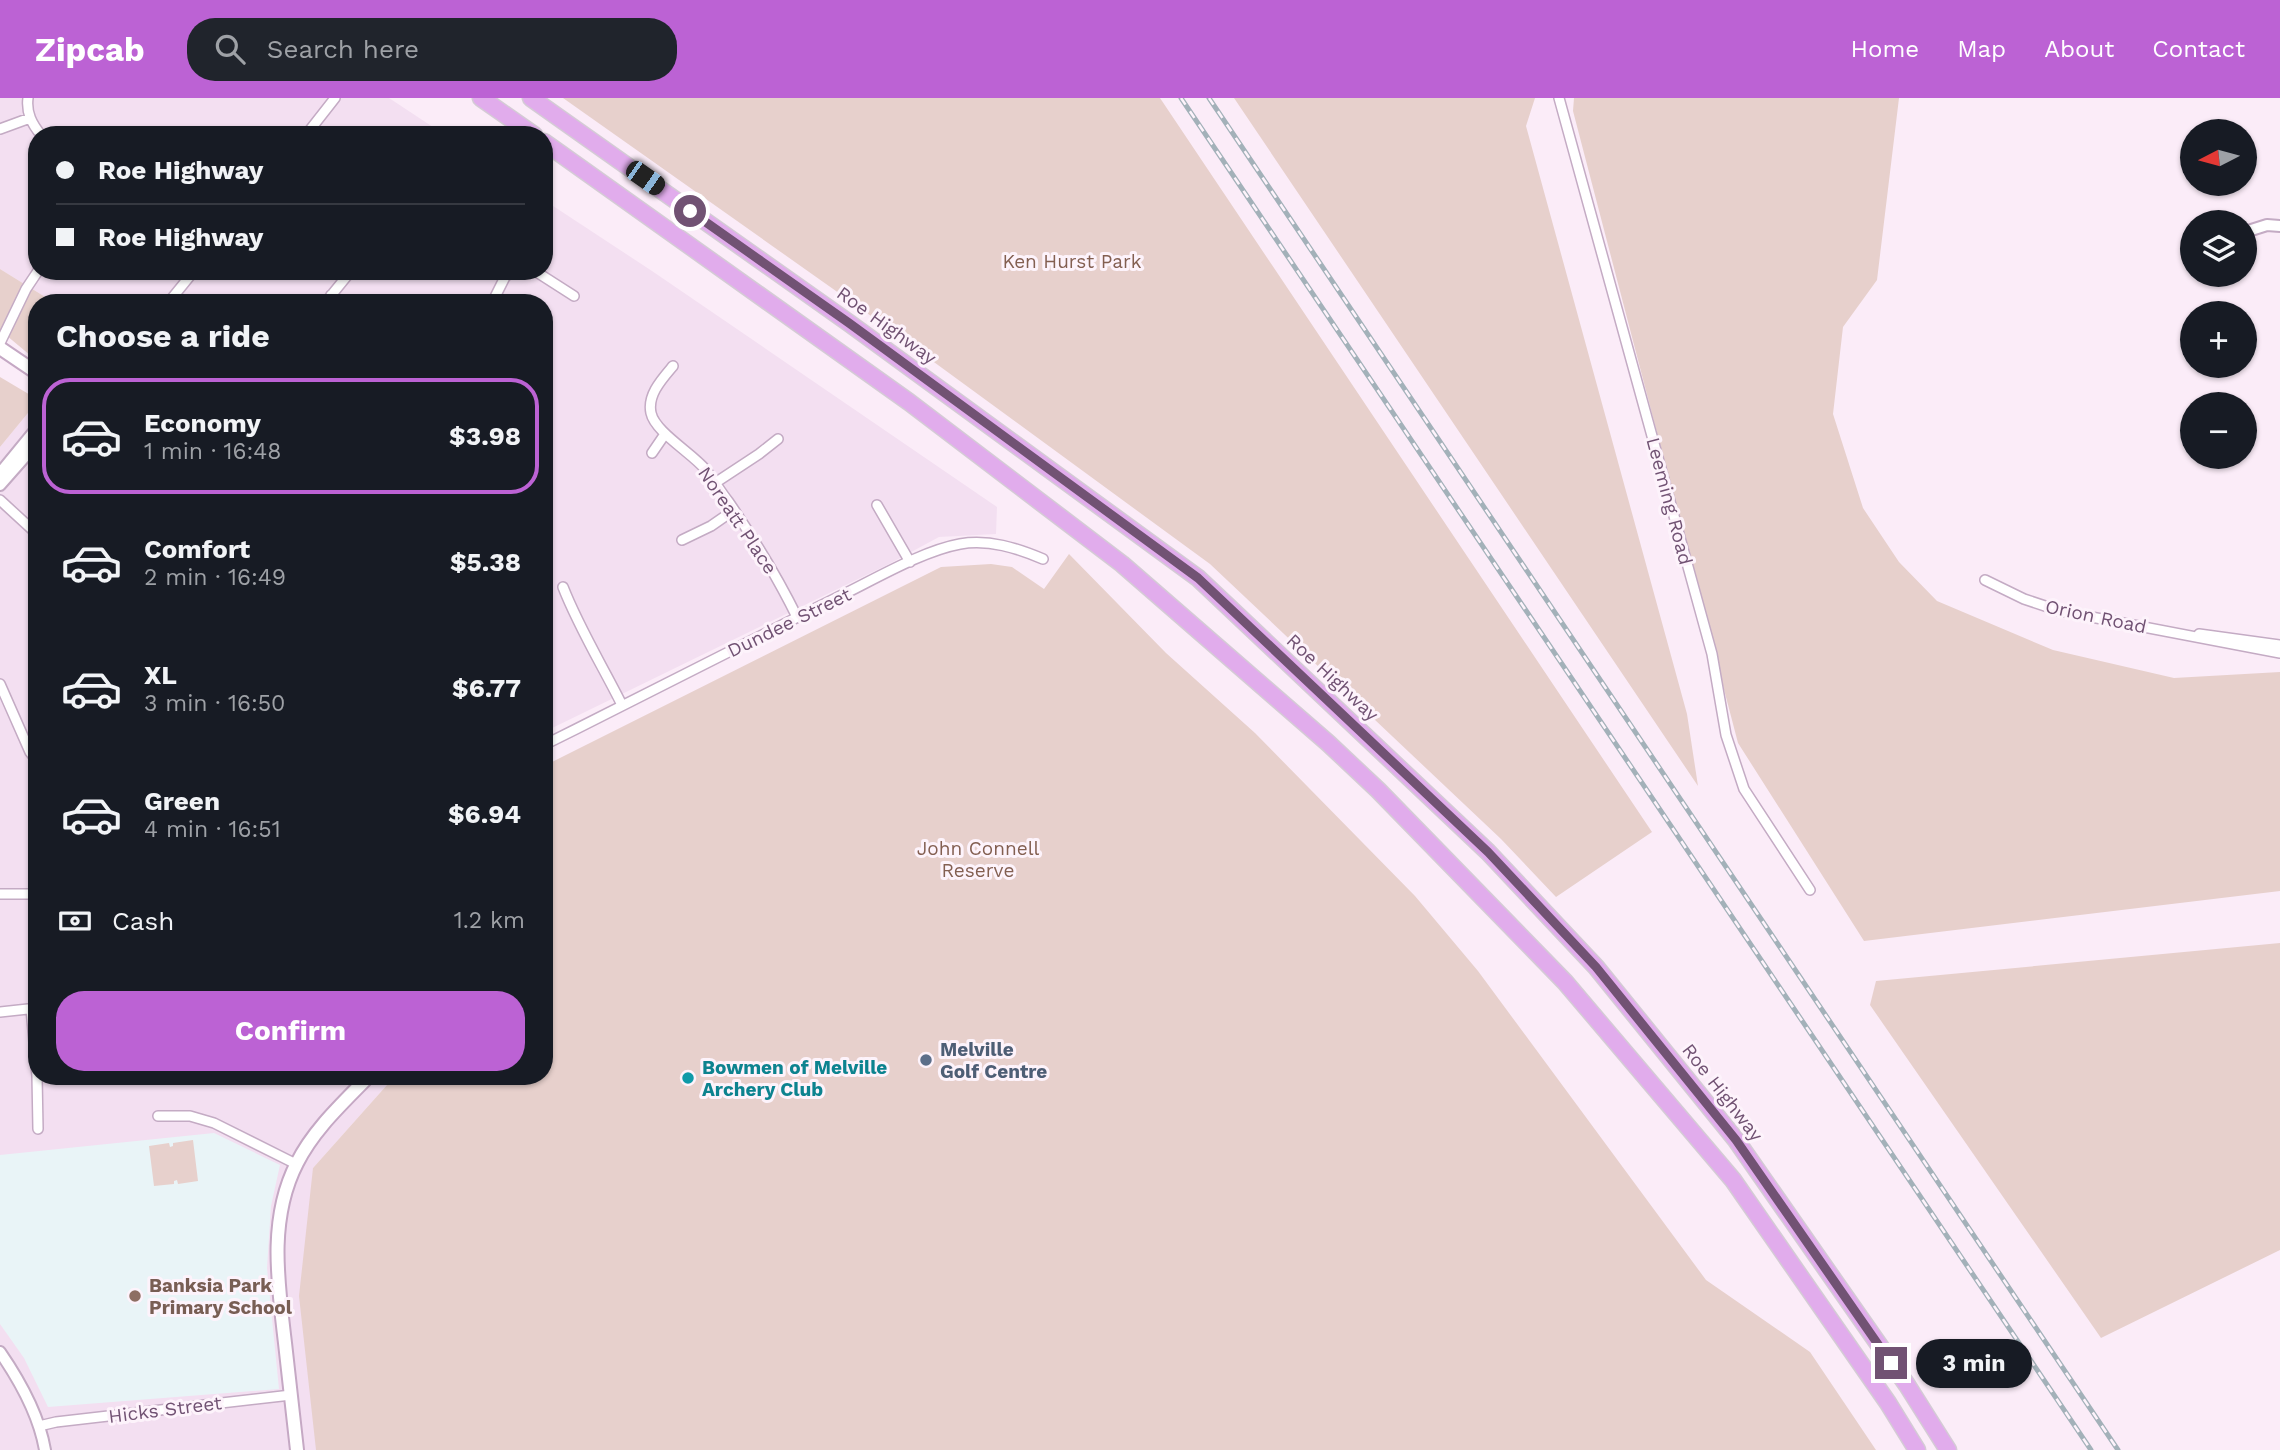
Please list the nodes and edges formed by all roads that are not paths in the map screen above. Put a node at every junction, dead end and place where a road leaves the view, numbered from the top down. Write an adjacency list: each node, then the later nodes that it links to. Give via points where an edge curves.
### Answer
1 (28, 98): 6 (street)
2 (335, 98): 8 (street)
3 (481, 98): 9 (highway)
4 (531, 98): 68 (highway, Roe Highway, via 1198,578 1488,852 1596,967 1736,1140)
5 (1559, 98): 50 (street, Leeming Road, via 1712,654 1726,735 1744,789)
6 (30, 118): 7 (street); 10 (street)
7 (35, 126)
8 (313, 126)
9 (521, 126)
10 (0, 129)
11 (553, 148): 67 (highway, via 909,402 1122,564 1378,790 1565,982 1733,1180)
12 (2280, 226): 13 (street)
13 (2257, 228)
14 (32, 280): 21 (street)
15 (187, 280): 18 (street)
16 (344, 280): 19 (street)
17 (549, 280): 20 (street)
18 (175, 294)
19 (332, 294)
20 (574, 296)
21 (0, 345): 22 (main road)
22 (28, 366)
23 (673, 366): 24 (street, Noreatt Place, via 659,383 650,411)
24 (665, 434): 28 (street); 30 (street, Noreatt Place, via 691,454)
25 (28, 439): 29 (street)
26 (778, 439): 30 (street)
27 (28, 453): 31 (street)
28 (652, 453)
29 (0, 473)
30 (715, 482): 34 (street, Noreatt Place)
31 (0, 485)
32 (0, 500): 35 (street)
33 (877, 505): 38 (street)
34 (734, 510): 36 (street); 41 (street, Noreatt Place, via 764,554)
35 (28, 526)
36 (682, 540)
37 (1042, 559): 38 (street, Dundee Street, via 975,542 952,545)
38 (909, 562): 41 (street, Dundee Street)
39 (1985, 579): 42 (street, Orion Road, via 2060,611)
40 (563, 587): 47 (street, via 575,620)
41 (797, 617): 47 (street, Dundee Street)
42 (2170, 631): 43 (street, Orion Road); 44 (street, Orion Road)
43 (2280, 645)
44 (2280, 653)
45 (0, 684): 46 (street)
46 (4, 703): 49 (street)
47 (622, 705): 48 (street, Dundee Street)
48 (553, 740)
49 (28, 748)
50 (1810, 890)
51 (0, 894): 52 (street)
52 (28, 894)
53 (28, 1009): 54 (street)
54 (0, 1012)
55 (38, 1085): 59 (street)
56 (350, 1085): 60 (main road, via 305,1136)
57 (360, 1085): 60 (main road)
58 (158, 1116): 60 (street, via 190,1116 214,1123)
59 (38, 1129)
60 (293, 1162): 62 (main road, via 275,1203 270,1245)
61 (0, 1352): 63 (street)
62 (288, 1396): 63 (street, Hicks Street); 65 (main road); 66 (main road)
63 (39, 1426): 64 (street)
64 (45, 1450)
65 (291, 1450)
66 (297, 1450)
67 (1917, 1450)
68 (1948, 1450)

